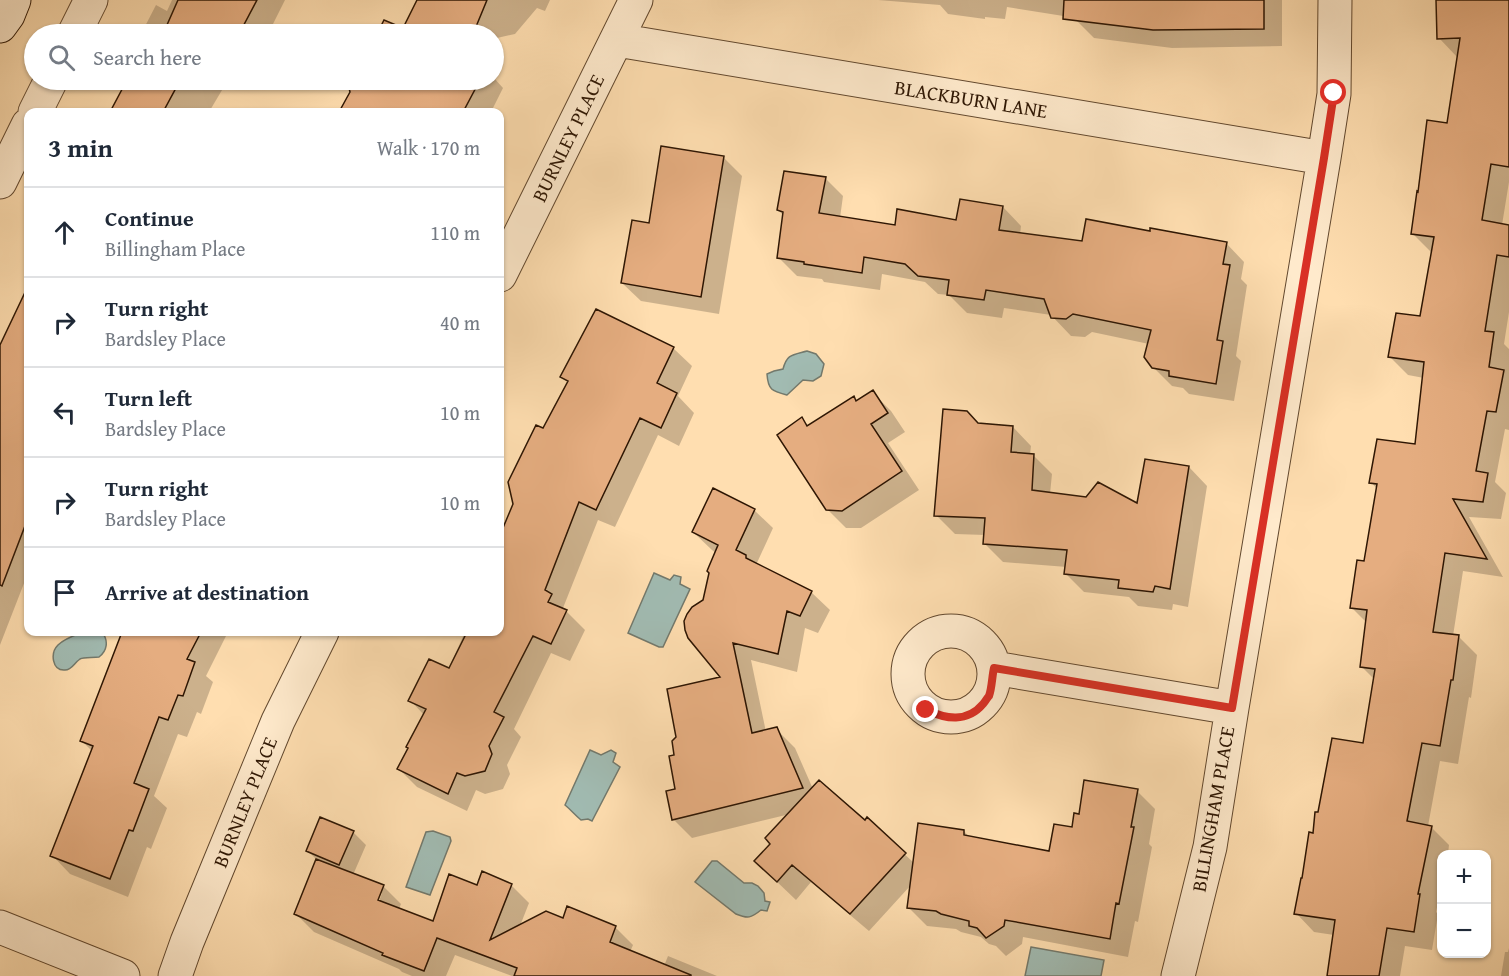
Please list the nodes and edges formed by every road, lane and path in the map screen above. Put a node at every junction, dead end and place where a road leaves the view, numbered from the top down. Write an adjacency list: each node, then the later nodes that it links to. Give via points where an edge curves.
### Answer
1 (14, 0): 6 (street)
2 (91, 0): 5 (street)
3 (636, 0): 7 (street, BURNLEY PLACE)
4 (1335, 0): 11 (street, BILLINGHAM PLACE, via 1334,93)
5 (79, 24)
6 (0, 26)
7 (617, 40): 11 (street, BLACKBURN LANE); 13 (street, BURNLEY PLACE)
8 (46, 90): 9 (street)
9 (37, 108)
10 (24, 133): 12 (street)
11 (1324, 158): 16 (street, BILLINGHAM PLACE)
12 (0, 182)
13 (504, 267)
14 (320, 636): 19 (street, BURNLEY PLACE, via 278,721)
15 (994, 668): 16 (street)
16 (1232, 708): 20 (street, BILLINGHAM PLACE, via 1210,847)
17 (0, 927): 18 (street)
18 (123, 976)
19 (175, 976)
20 (1178, 976)

